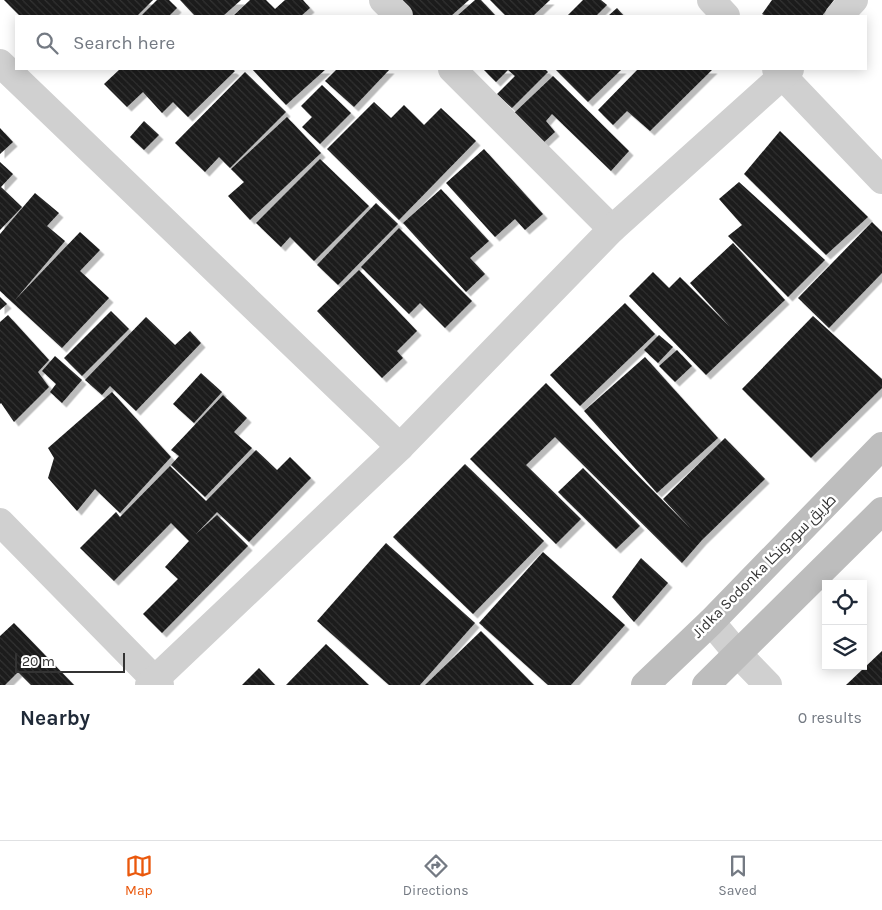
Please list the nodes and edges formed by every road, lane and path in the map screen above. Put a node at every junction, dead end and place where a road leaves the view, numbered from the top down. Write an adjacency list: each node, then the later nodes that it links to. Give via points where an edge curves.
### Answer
1 (383, 0): 4 (street)
2 (711, 0): 5 (street)
3 (854, 0): 6 (street)
4 (398, 15)
5 (725, 15)
6 (840, 15)
7 (0, 63): 13 (street)
8 (453, 70): 11 (street)
9 (783, 71): 10 (street); 11 (street)
10 (882, 180)
11 (612, 229): 13 (street)
12 (882, 446): 16 (main road, Jidka Sodonka طريق سودونكا)
13 (400, 447): 18 (street)
14 (882, 510): 17 (main road)
15 (0, 522): 18 (street)
16 (711, 622): 17 (street); 19 (main road, Jidka Sodonka طريق سودونكا)
17 (737, 653): 20 (main road); 21 (street)
18 (155, 683)
19 (645, 685)
20 (706, 685)
21 (768, 685)

